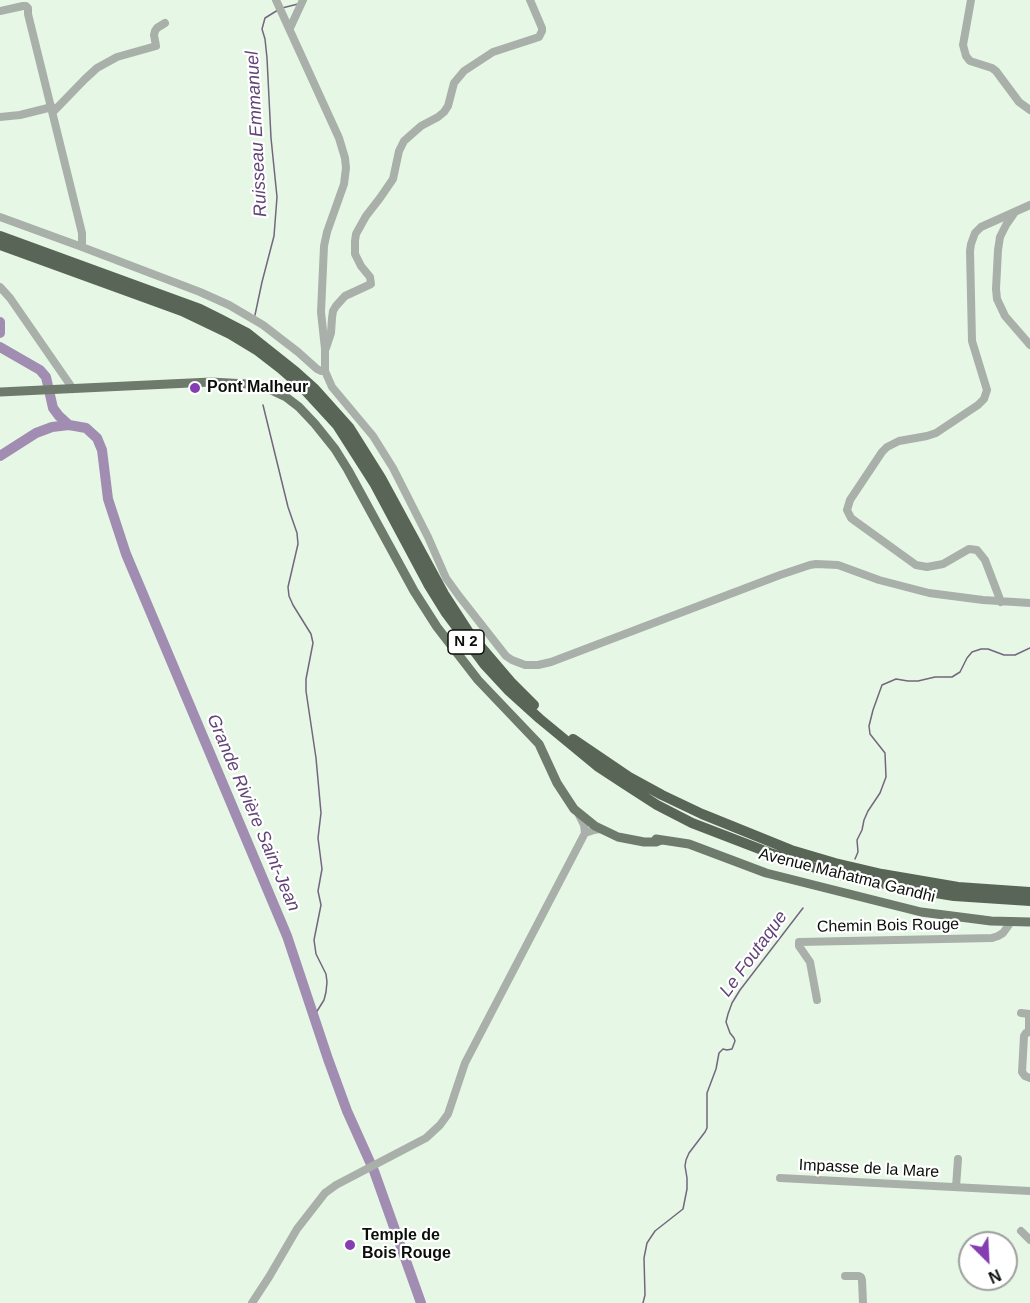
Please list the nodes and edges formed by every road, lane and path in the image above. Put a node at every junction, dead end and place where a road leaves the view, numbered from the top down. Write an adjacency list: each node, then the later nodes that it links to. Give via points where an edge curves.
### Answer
1 (276, 0): 7 (street)
2 (303, 0): 7 (street)
3 (530, 0): 19 (street, via 542,28 539,37 493,52 464,71 454,83 444,112 404,141 393,179 356,234 357,259 371,284 345,296 336,306)
4 (971, 0): 9 (street, via 963,45 966,56 996,71 1019,102)
5 (0, 11): 8 (street, via 28,8)
6 (165, 24): 8 (street, via 155,31 156,46 117,57 97,68)
7 (290, 28): 19 (street, via 345,158 344,184 324,246 321,312)
8 (53, 109): 10 (street); 16 (street)
9 (1030, 110)
10 (0, 117)
11 (1030, 205): 12 (street)
12 (1016, 211): 18 (street, via 1000,237 997,299 1005,316); 23 (street, via 981,227 971,244 972,341 987,390 984,399 936,433 887,447 847,510 851,518 915,565 944,564 969,549 977,550 985,560)
13 (0, 217): 16 (street)
14 (0, 236): 31 (highway, N 2, via 200,309 248,333 302,377 349,427 470,634 546,716 629,777 702,814 790,850 835,863 958,887)
15 (0, 245): 32 (highway, N 2, via 182,311 230,334 280,368 337,425 374,483 428,584 484,664 540,719 626,785 692,823 834,874 954,896)
16 (82, 247): 20 (street, via 229,305)
17 (0, 287): 21 (street)
18 (1030, 345)
19 (325, 349): 20 (street)
20 (325, 371): 23 (street, via 332,387 373,436 393,468 446,578 506,656 518,663 551,662 810,565 838,565 929,593)
21 (68, 389): 22 (main road); 25 (main road, Avenue Mahatma Gandhi, via 230,382 268,389 299,407 348,470 437,627 478,680 540,744 557,783)
22 (0, 392)
23 (1001, 602): 24 (street)
24 (1030, 603)
25 (583, 815): 26 (main road); 28 (street); 29 (main road, Avenue Mahatma Gandhi, via 618,831)
26 (591, 824): 27 (main road, Avenue Mahatma Gandhi); 28 (main road); 29 (main road, via 626,836)
27 (600, 829): 28 (street); 30 (main road, Avenue Mahatma Gandhi, via 644,842)
28 (585, 833): 46 (street, via 465,1063 448,1114 426,1138 325,1193 297,1229)
29 (646, 837): 30 (main road, Avenue Mahatma Gandhi)
30 (661, 840): 33 (main road, Avenue Mahatma Gandhi, via 689,844 766,873 921,912)
31 (1030, 890)
32 (1030, 901)
33 (1011, 922): 34 (main road, Avenue Mahatma Gandhi); 35 (street, Chemin Bois Rouge, via 1003,933 992,938 799,942 810,962)
34 (1030, 922)
35 (817, 1000)
36 (1027, 1014): 37 (street)
37 (1029, 1032): 38 (street, via 1024,1036 1022,1072)
38 (1030, 1078)
39 (958, 1159): 41 (street, Impasse de la Mare)
40 (780, 1178): 41 (street, Impasse de la Mare)
41 (956, 1187): 42 (street, Impasse de la Mare)
42 (1030, 1191)
43 (1021, 1231): 44 (street)
44 (1030, 1240)
45 (845, 1276): 47 (street, via 861,1278)
46 (252, 1303)
47 (863, 1303)

